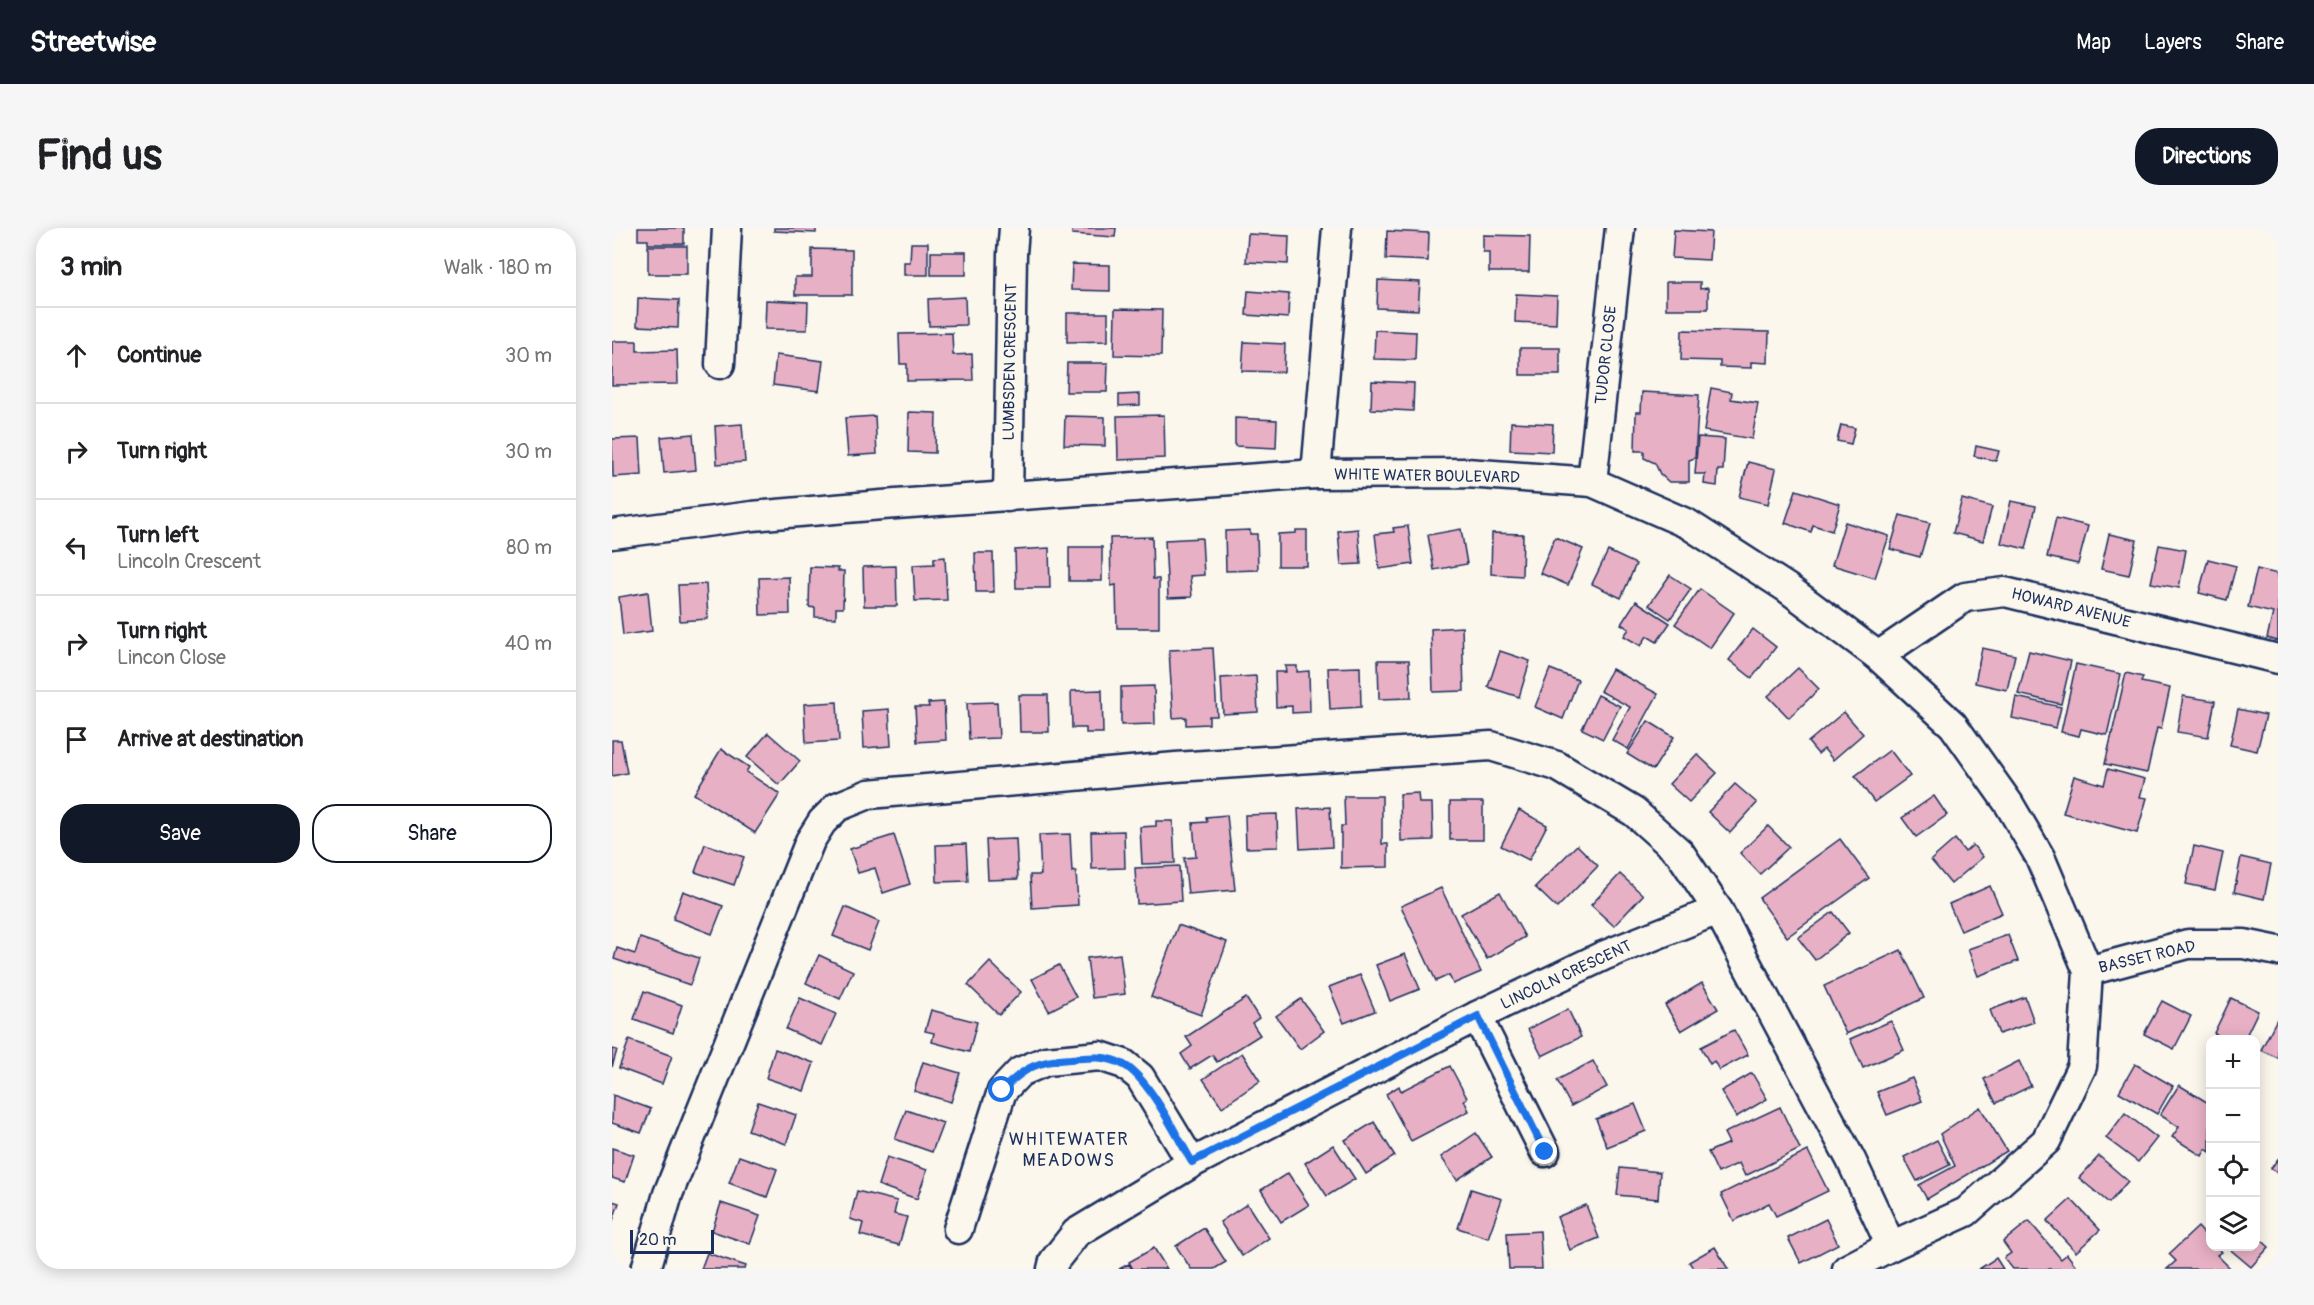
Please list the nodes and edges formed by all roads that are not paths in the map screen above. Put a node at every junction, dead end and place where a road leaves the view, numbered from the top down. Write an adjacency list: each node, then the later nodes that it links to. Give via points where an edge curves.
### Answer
1 (728, 228): 5 (street)
2 (1014, 228): 8 (street, LUMBSDEN CRESCENT)
3 (1337, 228): 6 (street)
4 (1620, 228): 7 (street, TUDOR CLOSE)
5 (720, 364)
6 (1316, 474): 7 (street, WHITE WATER BOULEVARD, via 1466,473); 8 (street, WHITE WATER BOULEVARD)
7 (1592, 482): 10 (street, WHITE WATER BOULEVARD, via 1688,524 1787,588)
8 (1008, 497): 9 (street, WHITE WATER BOULEVARD, via 752,516)
9 (612, 534)
10 (1878, 656): 11 (street, HOWARD AVENUE, via 1965,597 2005,592); 14 (street, WHITE WATER BOULEVARD, via 1953,725 2009,804 2040,858)
11 (2278, 659)
12 (1718, 910): 15 (street, LINCOLN CRESCENT, via 1603,956); 19 (street, via 1851,1160); 20 (street, via 1680,853 1634,812 1557,766 1491,746 1176,767 869,794 837,807 810,841 668,1194)
13 (2278, 951): 14 (street, BASSET ROAD, via 2244,944 2188,944)
14 (2088, 971): 19 (street, WHITE WATER BOULEVARD, via 2082,1066 2046,1141 1966,1212)
15 (1478, 1016): 16 (street); 17 (street, LINCOLN CRESCENT)
16 (1545, 1152)
17 (1192, 1162): 18 (street, via 1140,1077 1124,1064 1100,1056 1046,1060 1020,1072 1002,1090); 21 (street, LINCOLN CRESCENT, via 1076,1233)
18 (958, 1228)
19 (1891, 1246): 22 (street, WHITE WATER BOULEVARD)
20 (646, 1269)
21 (1052, 1269)
22 (1847, 1269)

